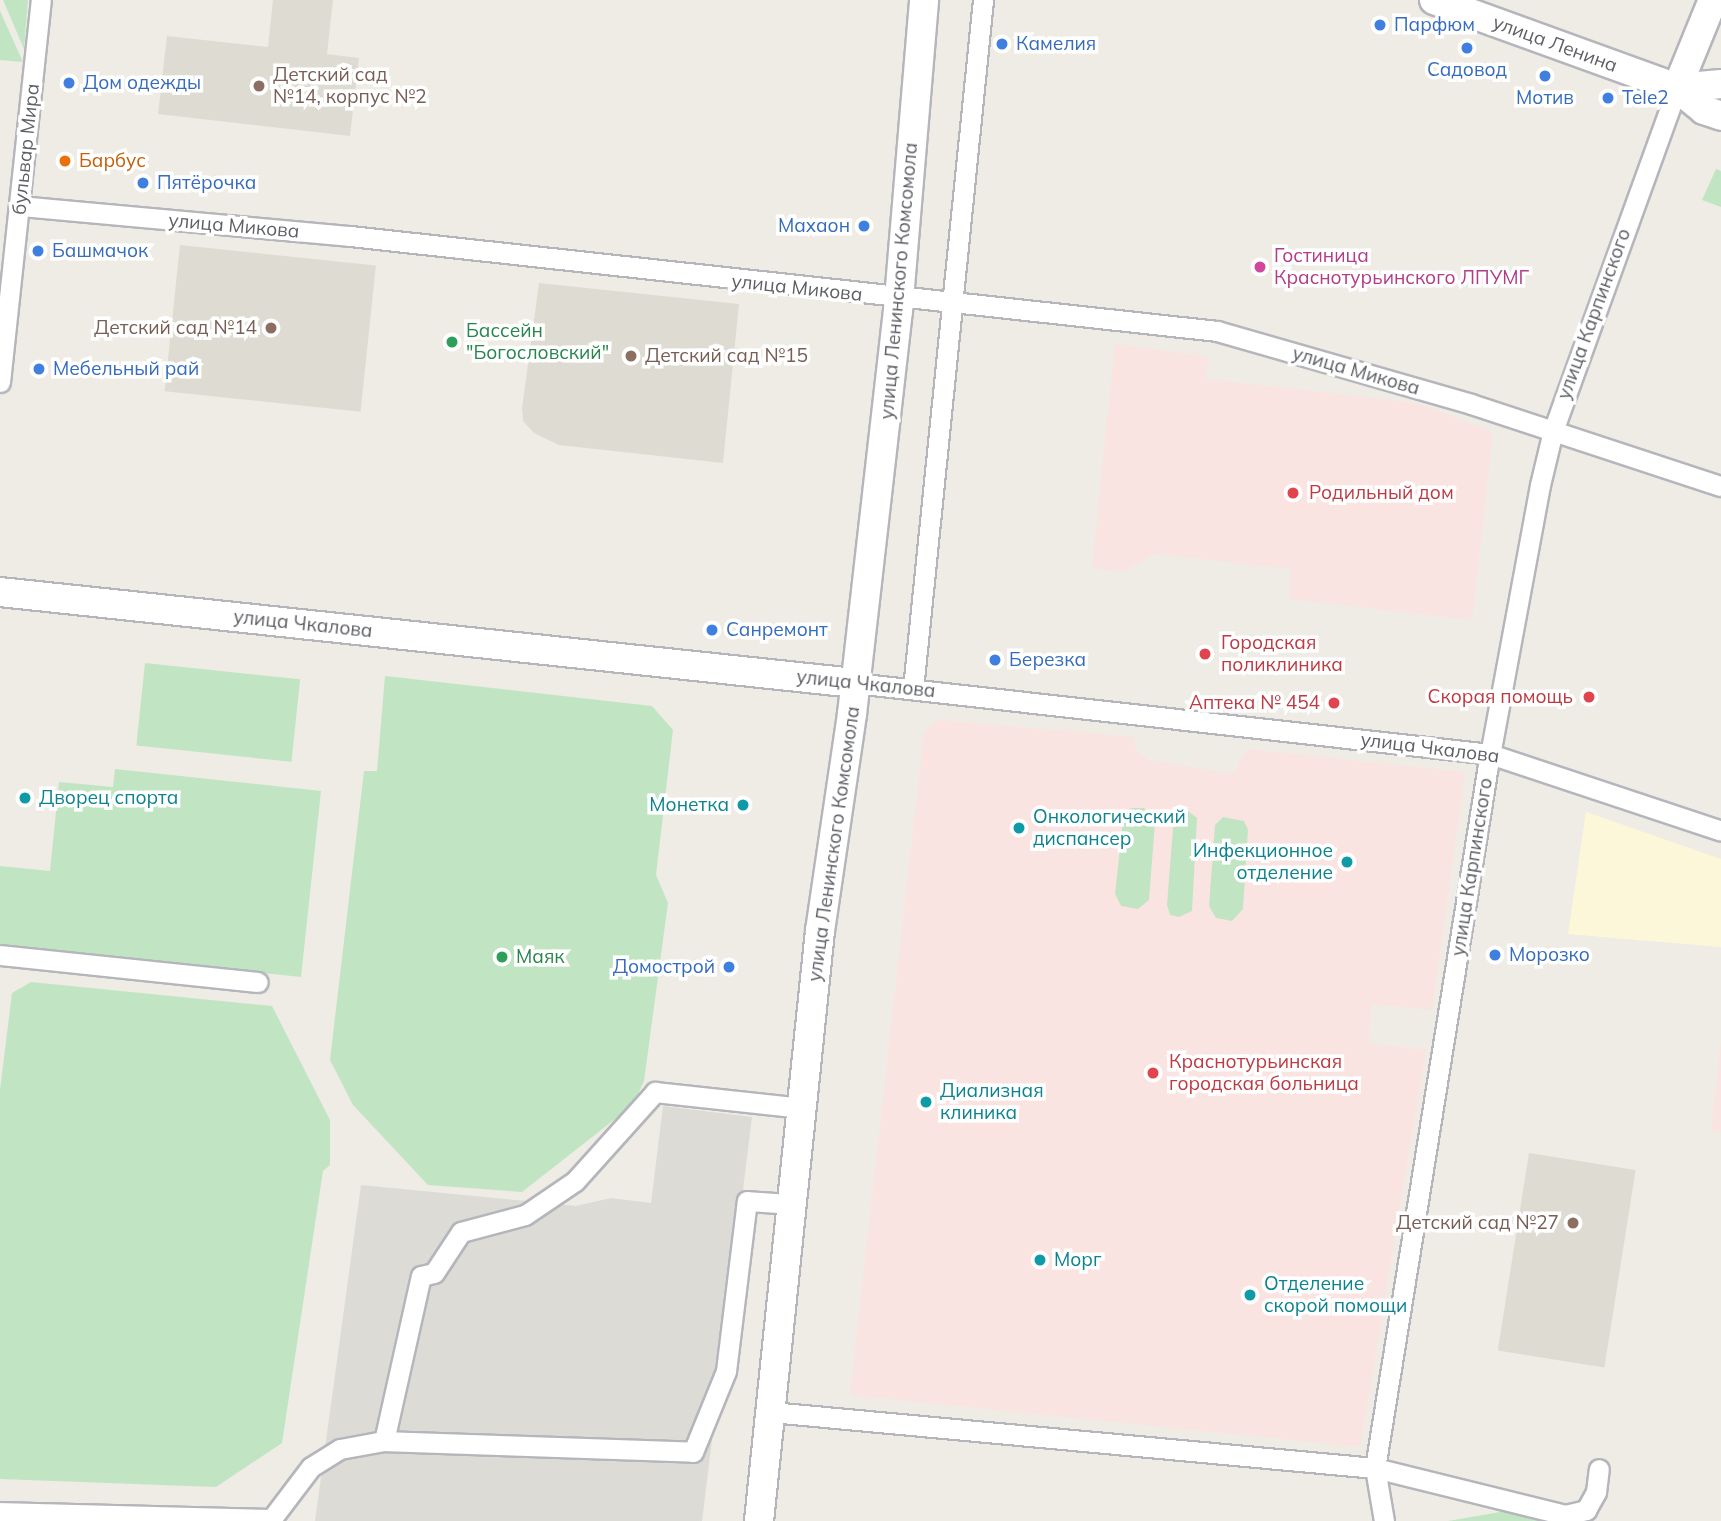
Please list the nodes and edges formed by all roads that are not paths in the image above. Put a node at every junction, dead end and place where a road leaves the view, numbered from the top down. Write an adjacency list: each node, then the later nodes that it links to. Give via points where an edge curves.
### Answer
1 (41, 0): 9 (street, бульвар Мира)
2 (924, 0): 10 (main road, улица Ленинского Комсомола)
3 (983, 0): 11 (street)
4 (1434, 0): 7 (main road, улица Ленина)
5 (1713, 0): 7 (main road, улица Карпинского)
6 (1721, 84): 7 (main road, улица Ленина)
7 (1676, 88): 8 (main road, улица Ленина); 13 (street, улица Карпинского)
8 (1721, 117)
9 (20, 206): 10 (street, улица Микова, via 349,236); 12 (street, бульвар Мира)
10 (898, 298): 11 (street, улица Микова); 16 (main road, улица Ленинского Комсомола)
11 (952, 305): 13 (street, улица Микова, via 1217,331); 17 (street)
12 (0, 382)
13 (1553, 431): 14 (street, улица Микова); 18 (street, улица Карпинского)
14 (1721, 486)
15 (0, 592): 16 (main road, улица Чкалова)
16 (855, 683): 17 (street, улица Чкалова); 22 (main road, улица Ленинского Комсомола, via 820,930)
17 (913, 689): 18 (street, улица Чкалова)
18 (1490, 754): 19 (street, улица Чкалова); 26 (street, улица Карпинского)
19 (1721, 831)
20 (0, 955): 21 (street)
21 (258, 982)
22 (802, 1108): 23 (main road, улица Ленинского Комсомола); 25 (street, via 655,1092 575,1181 524,1215 461,1232 435,1273 421,1276)
23 (792, 1203): 24 (main road, улица Ленинского Комсомола); 25 (street, via 747,1201 726,1371 692,1452)
24 (771, 1412): 26 (street); 30 (main road, улица Ленинского Комсомола)
25 (384, 1441): 29 (street, via 340,1449 311,1467)
26 (1375, 1468): 27 (street, via 1565,1515 1586,1510 1597,1492); 31 (street, улица Карпинского)
27 (1599, 1469)
28 (0, 1512): 29 (street)
29 (270, 1520)
30 (759, 1521)
31 (1384, 1521)

